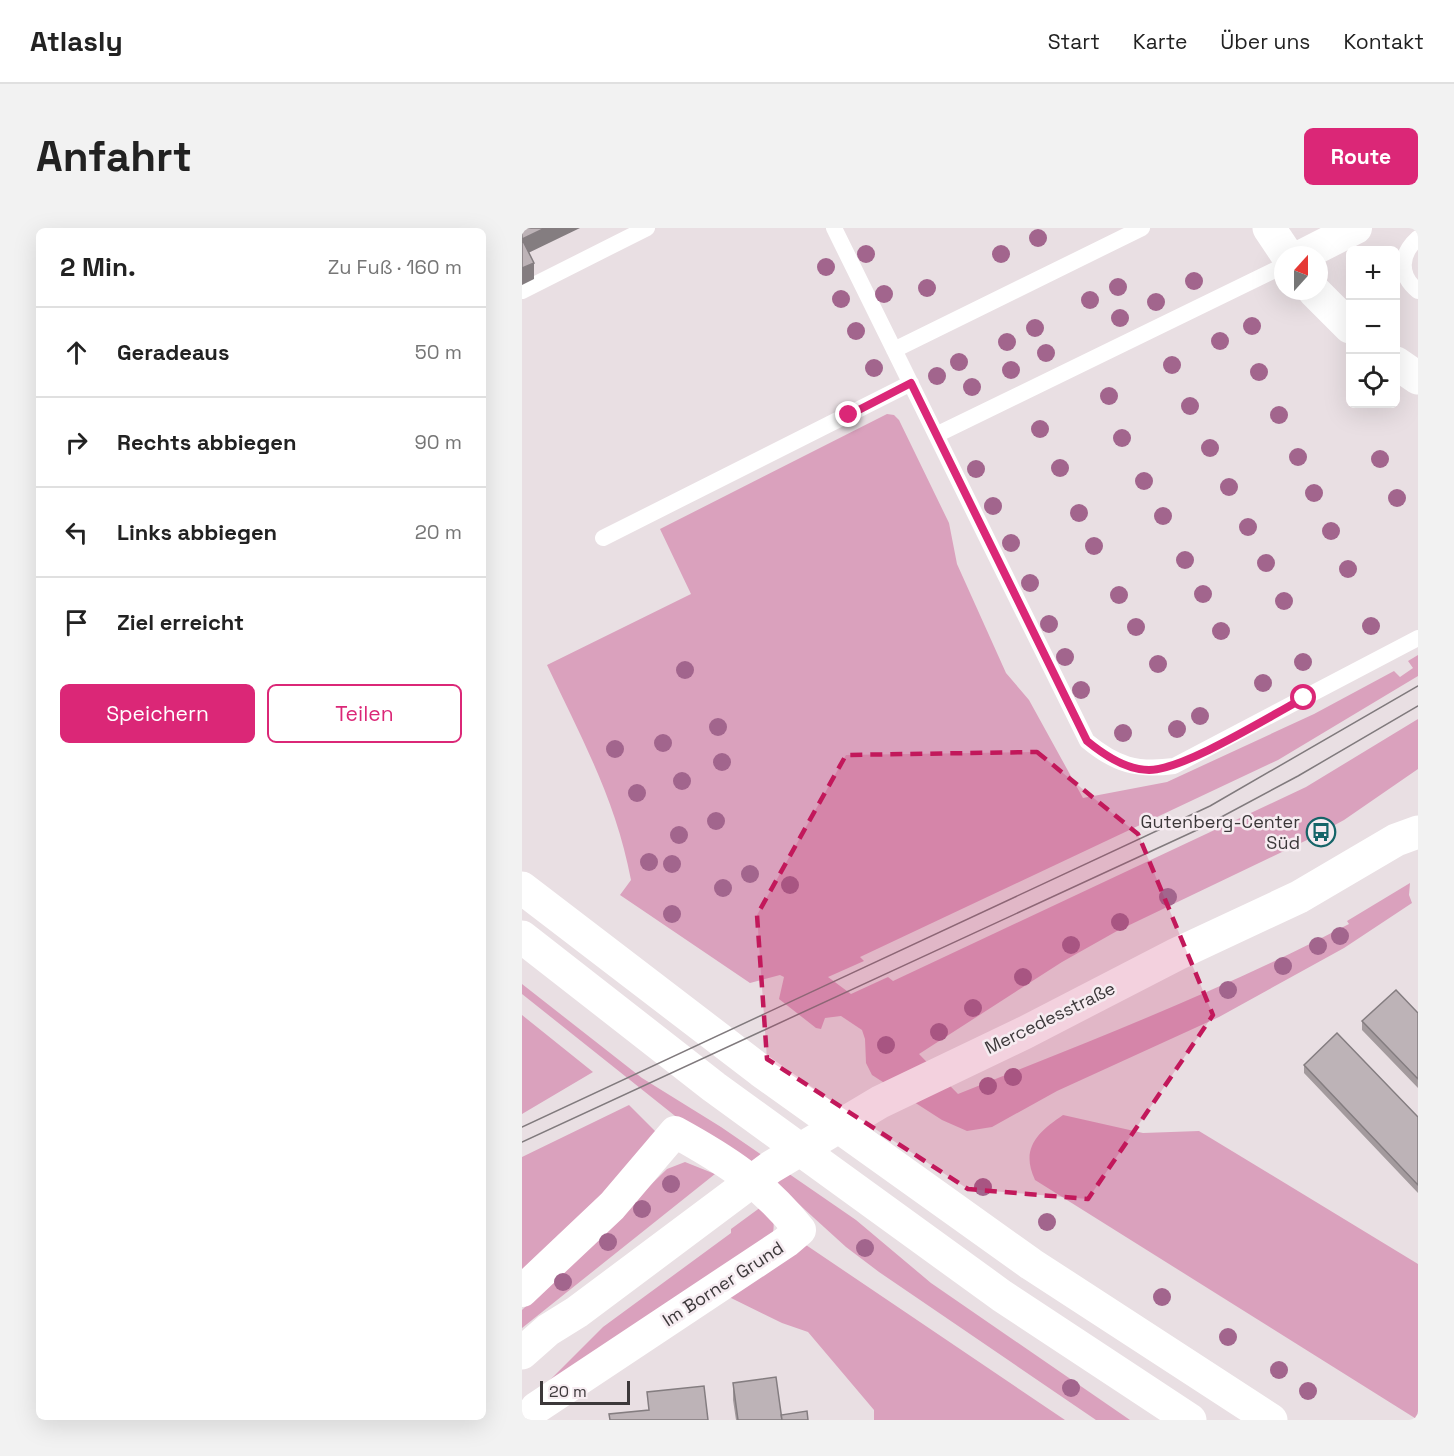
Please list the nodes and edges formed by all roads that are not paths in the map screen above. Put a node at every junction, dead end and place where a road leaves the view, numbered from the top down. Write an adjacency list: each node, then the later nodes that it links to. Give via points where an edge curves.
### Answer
1 (647, 228): 10 (lane)
2 (834, 228): 14 (lane)
3 (1142, 228): 14 (lane)
4 (1269, 228): 7 (main road)
5 (1356, 228): 8 (street)
6 (1418, 238): 11 (lane, via 1409,247 1403,267 1405,277)
7 (1281, 246)
8 (1321, 246)
9 (1274, 270): 18 (lane)
10 (522, 291)
11 (1418, 291)
12 (1323, 300): 13 (main road)
13 (1346, 323)
14 (894, 350): 17 (lane)
15 (1400, 366): 16 (main road)
16 (1418, 378)
17 (911, 383): 18 (lane); 19 (lane)
18 (936, 435): 20 (lane, via 1087,741 1125,764 1148,770 1174,766)
19 (603, 538)
20 (1418, 638)
21 (1418, 816): 22 (main road, Mercedesstraße)
22 (1407, 836): 26 (main road, Mercedesstraße, via 1299,897 937,1072 821,1136 712,1209)
23 (522, 888): 31 (main road, via 761,1071 1021,1257)
24 (522, 938): 30 (main road, via 714,1087 1002,1296)
25 (522, 1290): 29 (street, Im Borner Grund, via 612,1206 675,1132 728,1161 764,1189 800,1230)
26 (577, 1312): 27 (main road); 28 (main road)
27 (522, 1353)
28 (522, 1377)
29 (536, 1408)
30 (1190, 1420)
31 (1271, 1420)

